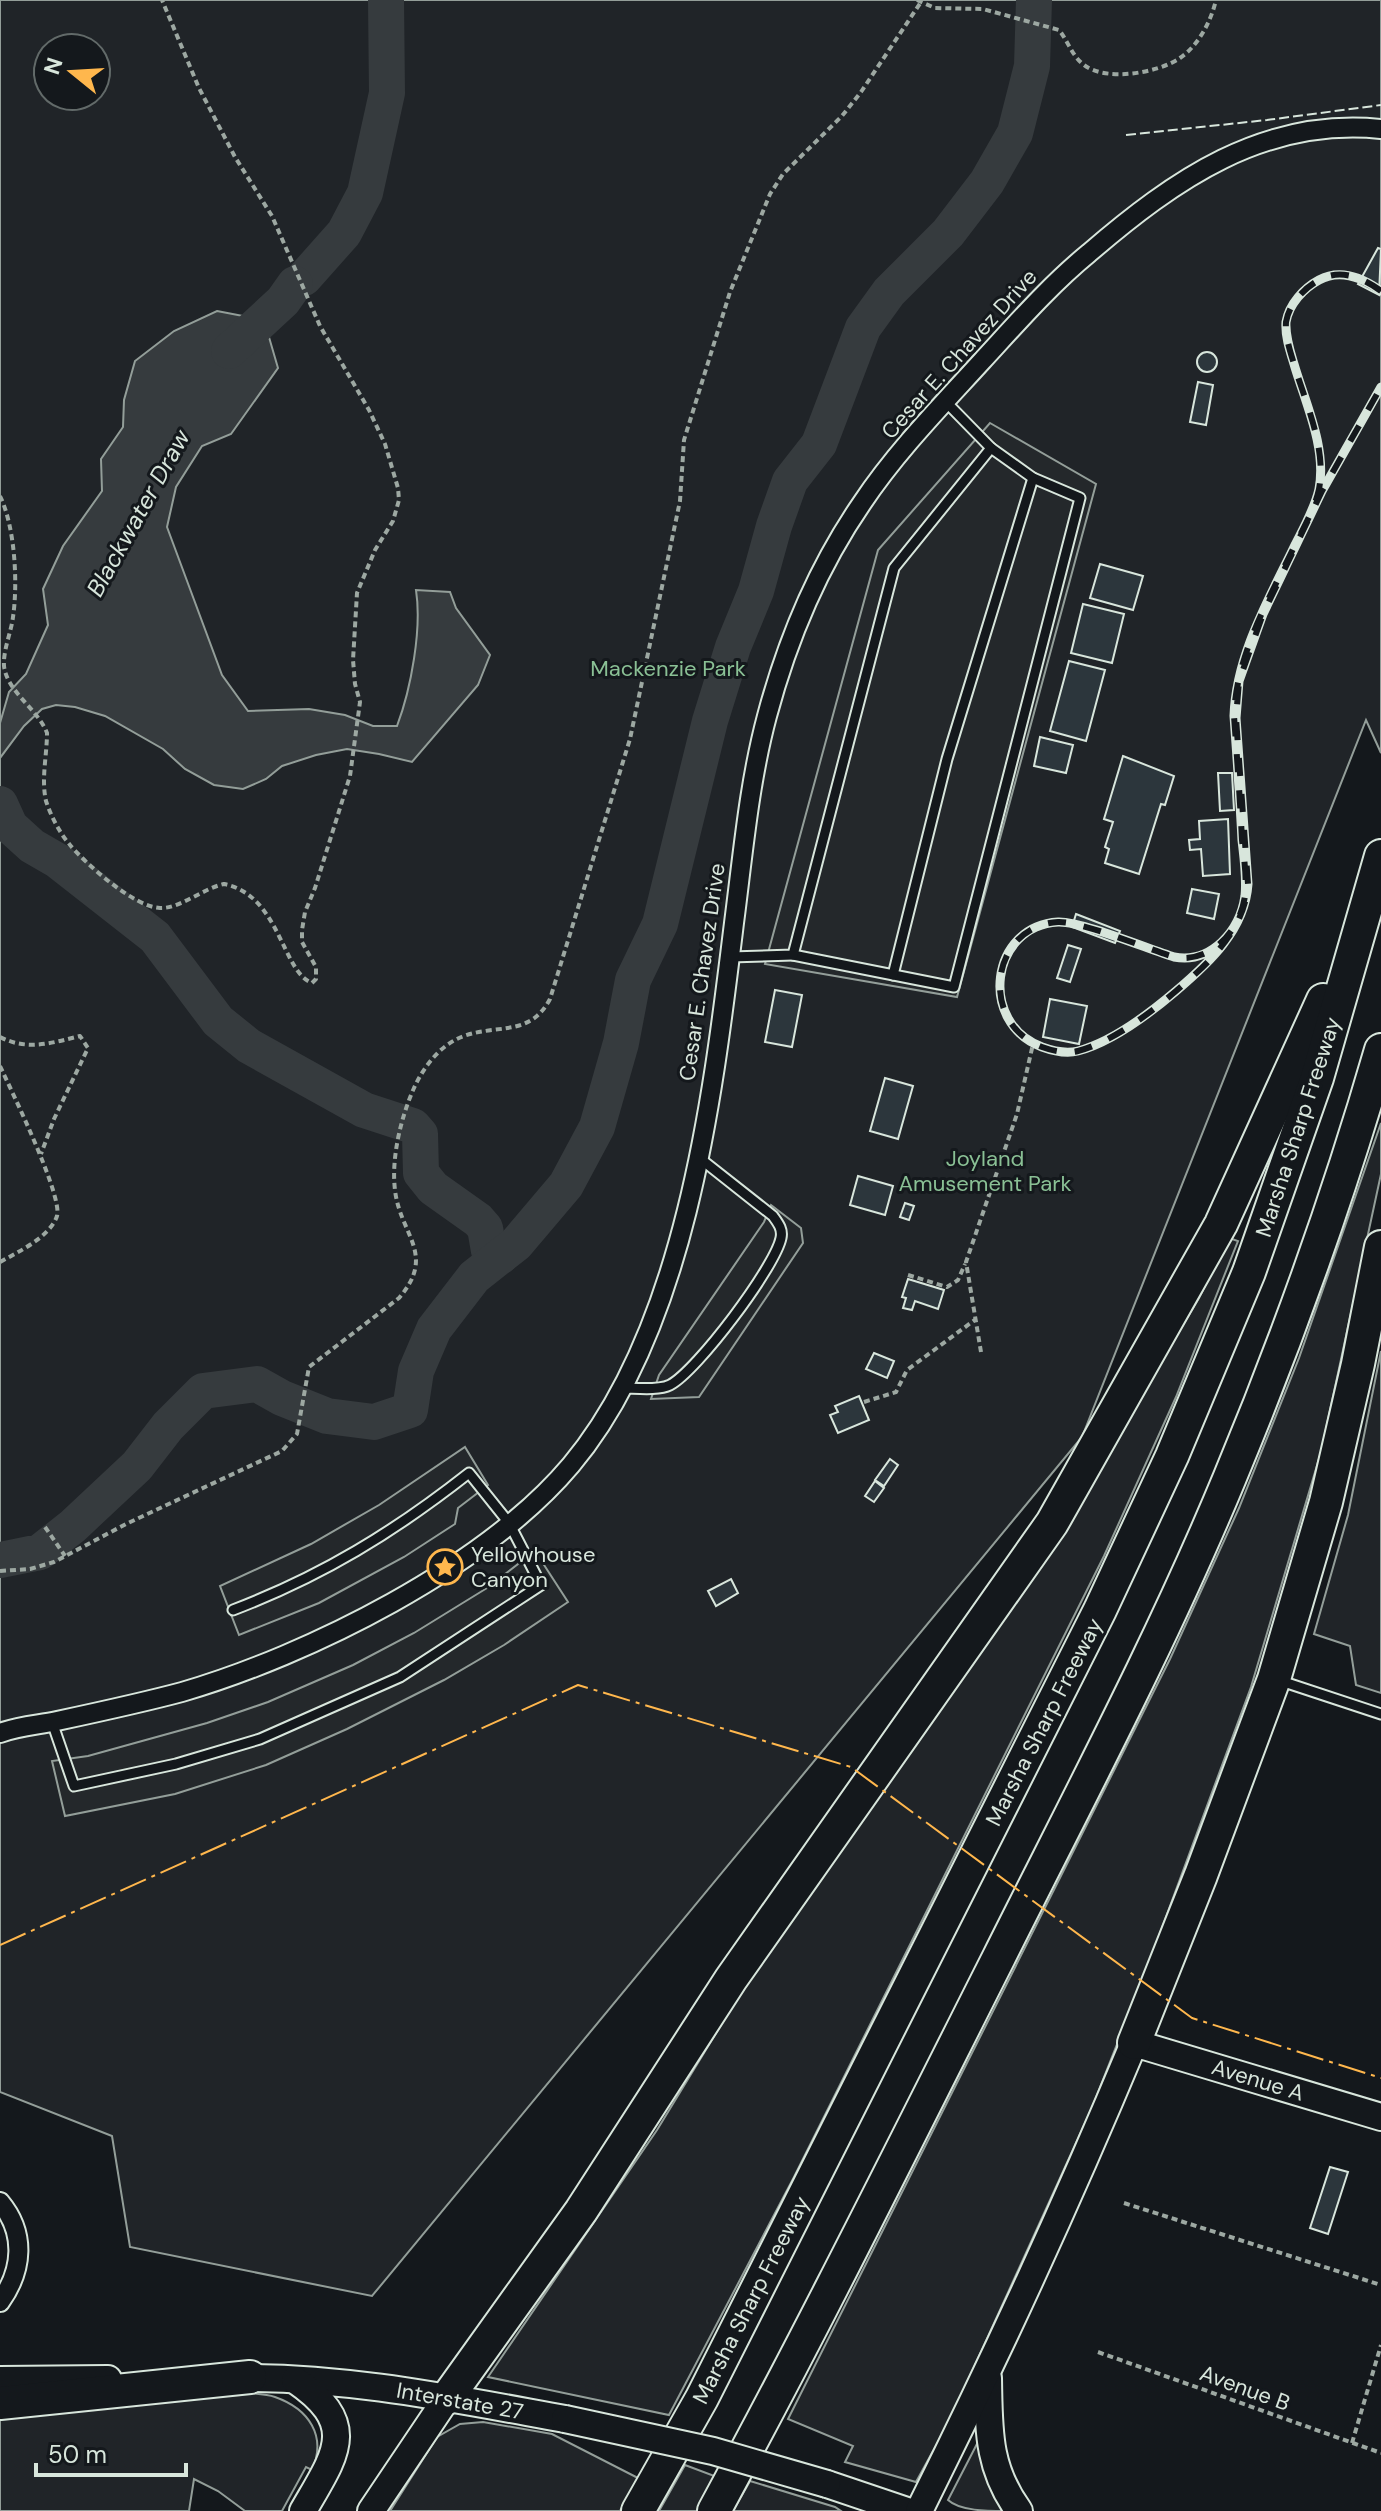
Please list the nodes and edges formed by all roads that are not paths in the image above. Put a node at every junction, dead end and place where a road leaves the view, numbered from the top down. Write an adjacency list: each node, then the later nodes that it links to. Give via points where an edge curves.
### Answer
1 (1381, 129): 2 (street, Cesar E. Chavez Drive, via 1294,133 1238,150 1187,178 1071,268)
2 (945, 401): 3 (lane); 8 (street, Cesar E. Chavez Drive, via 863,501 836,544 792,638 756,767)
3 (991, 448): 4 (lane); 7 (lane, via 894,568)
4 (1033, 478): 9 (lane, via 947,759); 9 (lane, via 1080,498 954,987)
5 (1381, 856): 6 (highway)
6 (1369, 898): 28 (highway, via 1221,1224 1052,1523 731,1979 581,2211); 32 (highway, Marsha Sharp Freeway, via 1317,1078 1249,1272 1172,1456 1100,1610 702,2398)
7 (793, 955): 8 (lane); 9 (lane)
8 (730, 957): 11 (street, Cesar E. Chavez Drive)
9 (893, 975)
10 (1381, 1050): 33 (highway, via 1289,1330 1159,1637 796,2360)
11 (697, 1156): 13 (street, Cesar E. Chavez Drive, via 662,1293); 13 (lane, via 773,1216 782,1237 736,1314 701,1359 669,1386)
12 (1381, 1247): 16 (highway, via 1326,1502)
13 (621, 1388): 14 (street, Cesar E. Chavez Drive, via 571,1466)
14 (509, 1523): 15 (lane, via 469,1473 370,1545); 18 (street, Cesar E. Chavez Drive, via 420,1587 315,1641 182,1691); 18 (lane, via 541,1585 400,1677 260,1739 74,1786)
15 (233, 1610)
16 (1274, 1679): 17 (lane); 20 (highway)
17 (1381, 1714)
18 (52, 1722): 19 (street, Cesar E. Chavez Drive)
19 (0, 1733)
20 (1134, 2043): 21 (main road, Avenue A); 24 (main road)
21 (1381, 2117)
22 (4, 2208): 23 (street, via 17,2228 17,2271)
23 (0, 2302)
24 (988, 2374): 35 (main road); 36 (main road, via 989,2443 1001,2482)
25 (250, 2377): 26 (main road, Interstate 27); 27 (main road, Interstate 27); 29 (highway)
26 (294, 2378): 28 (main road, Interstate 27); 30 (main road, via 319,2396 329,2412 336,2450)
27 (0, 2380)
28 (447, 2398): 31 (main road); 34 (main road, Interstate 27, bridge, via 713,2451)
29 (0, 2403)
30 (303, 2511)
31 (371, 2511)
32 (638, 2511)
33 (714, 2511)
34 (907, 2511)
35 (919, 2511)
36 (1019, 2511)

